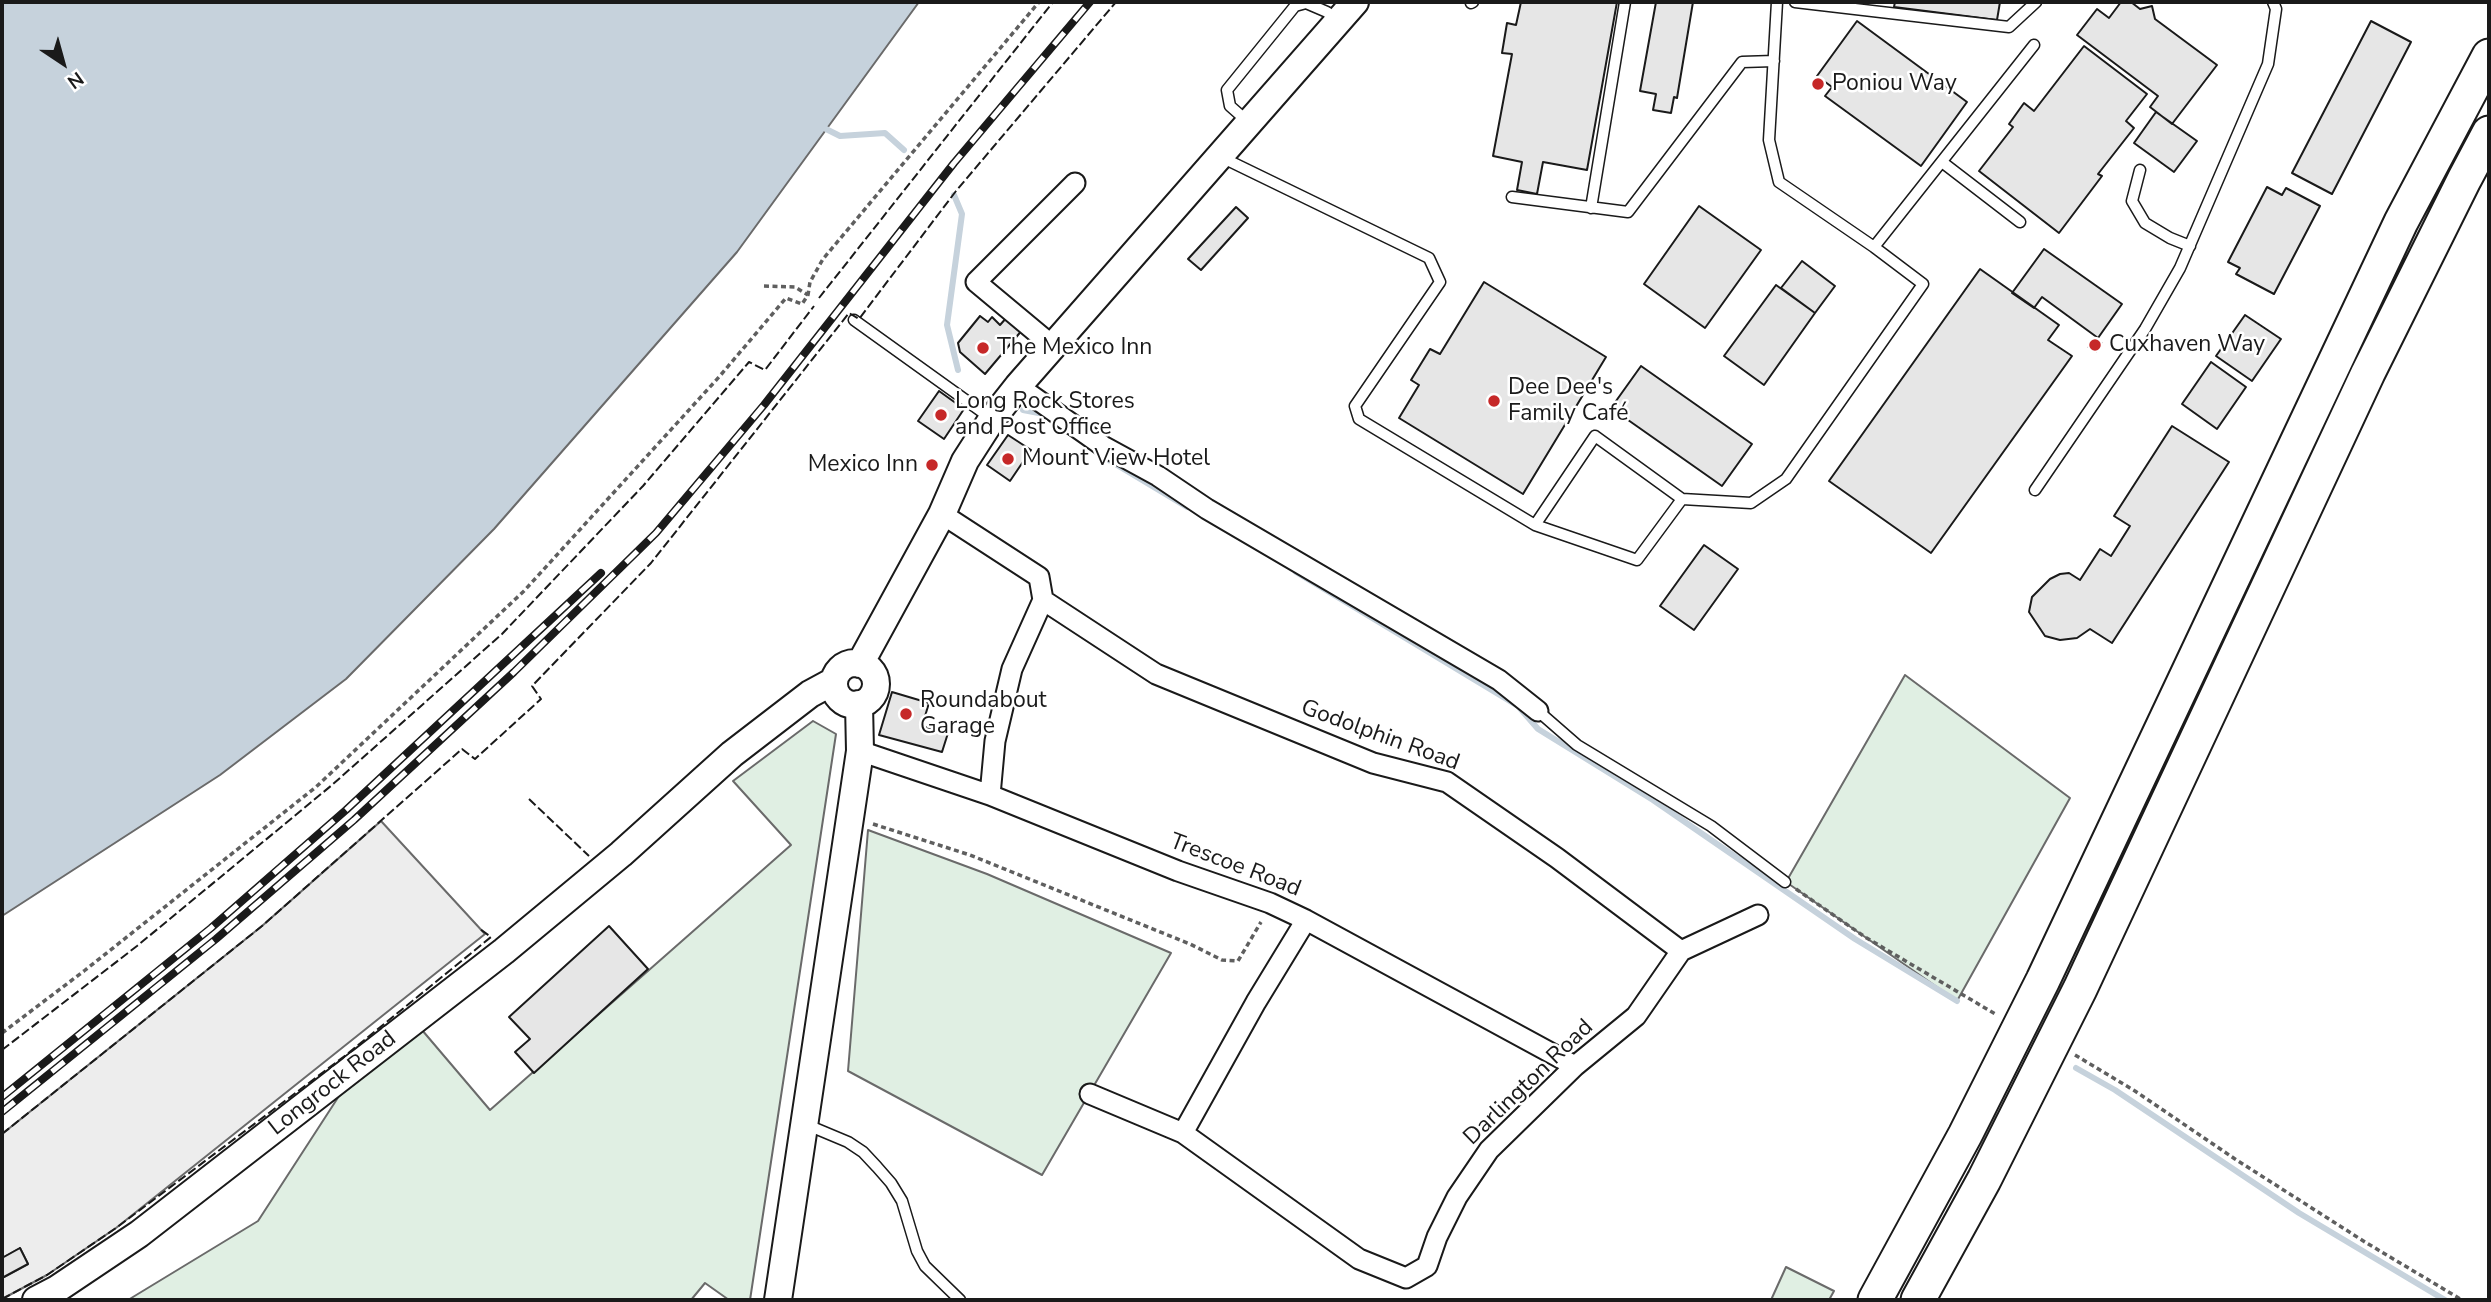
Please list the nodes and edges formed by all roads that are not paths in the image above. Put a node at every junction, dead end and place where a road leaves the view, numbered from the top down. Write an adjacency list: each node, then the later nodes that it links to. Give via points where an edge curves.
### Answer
1 (1355, 2): 7 (street)
2 (1625, 2): 18 (lane)
3 (1777, 2): 10 (lane)
4 (1794, 2): 5 (lane, via 2009,27)
5 (2035, 2)
6 (2273, 2): 20 (lane, via 2276,9 2268,64)
7 (1337, 22): 11 (street); 11 (lane, via 1306,3 1295,6 1227,90 1230,106)
8 (2034, 45): 14 (lane)
9 (2489, 56): 48 (highway, via 2401,222 2019,1028)
10 (1774, 61): 18 (lane, via 1742,62 1628,212); 21 (lane, via 1769,140 1779,182)
11 (1249, 122): 13 (street)
12 (2489, 133): 49 (highway, via 2368,373 2080,989)
13 (1219, 156): 23 (street); 29 (lane, via 1429,258 1440,282 1355,406 1359,419)
14 (1942, 162): 19 (lane); 21 (lane)
15 (2140, 170): 20 (lane, via 2132,201 2145,223)
16 (1075, 183): 23 (street, via 976,282)
17 (1512, 197): 18 (lane)
18 (1591, 208)
19 (2021, 222)
20 (2190, 246): 26 (lane, via 2158,309)
21 (1874, 247): 27 (lane, via 1923,284 1786,479 1751,503)
22 (854, 320): 25 (lane)
23 (1054, 347): 24 (street)
24 (1018, 386): 25 (street); 34 (street, via 1103,446 1499,680)
25 (992, 419): 28 (street, via 965,461)
26 (2035, 490)
27 (1682, 499): 29 (lane, via 1637,560); 29 (lane, via 1595,436)
28 (942, 514): 30 (street, via 1039,577); 31 (street)
29 (1535, 525)
30 (1043, 600): 36 (street, via 1012,669 995,741); 40 (street, Godolphin Road, via 1156,674 1373,763 1447,782)
31 (860, 664): 32 (street, via 846,665); 33 (street, via 872,671 876,685 870,698)
32 (834, 681): 33 (street, via 839,697); 45 (street, Longrock Road, via 732,754 504,951 139,1234)
33 (859, 704): 35 (street)
34 (1538, 711): 37 (lane, via 1577,745 1711,826)
35 (860, 751): 36 (street, Trescoe Road); 43 (street)
36 (990, 795): 39 (street, Trescoe Road)
37 (1786, 882)
38 (1758, 915): 40 (street)
39 (1306, 920): 41 (street, Trescoe Road); 44 (street)
40 (1681, 951): 41 (street, Darlington Road, via 1636,1016)
41 (1575, 1066): 44 (street, Darlington Road, via 1489,1150 1457,1197 1427,1266 1406,1278 1359,1259)
42 (1090, 1094): 44 (street, Darlington Road)
43 (805, 1124): 46 (street); 47 (lane, via 848,1142 877,1167 902,1201 925,1266)
44 (1183, 1133)
45 (36, 1300)
46 (778, 1300)
47 (960, 1300)
48 (1875, 1300)
49 (1918, 1300)

